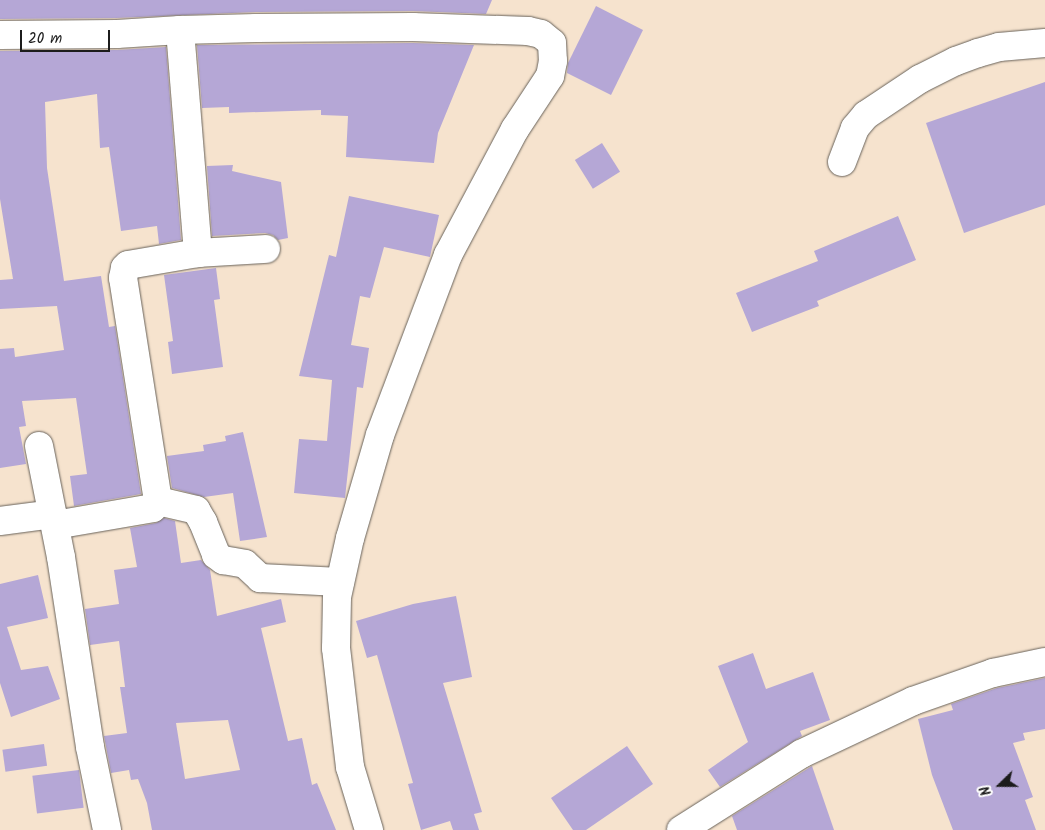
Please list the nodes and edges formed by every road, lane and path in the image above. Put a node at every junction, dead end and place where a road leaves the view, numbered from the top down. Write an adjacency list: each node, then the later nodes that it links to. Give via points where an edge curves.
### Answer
1 (180, 30): 2 (street); 6 (street); 11 (street, via 413,26 528,31 541,34 552,43 550,76 515,129 444,264 380,435)
2 (0, 35)
3 (1045, 43): 4 (street, via 999,47 978,53 920,79 866,115 855,128)
4 (842, 162)
5 (266, 250): 6 (street)
6 (198, 253): 8 (street, via 128,265 123,272)
7 (39, 446): 9 (street)
8 (158, 501): 9 (street, via 153,508); 11 (street, via 196,510 216,555 223,560 245,564 260,578)
9 (54, 520): 10 (street); 13 (street, via 90,747)
10 (0, 522)
11 (340, 582): 14 (street, via 336,648 350,767)
12 (1045, 662): 15 (street, via 993,673 914,701 801,754)
13 (107, 830)
14 (369, 830)
15 (682, 830)

